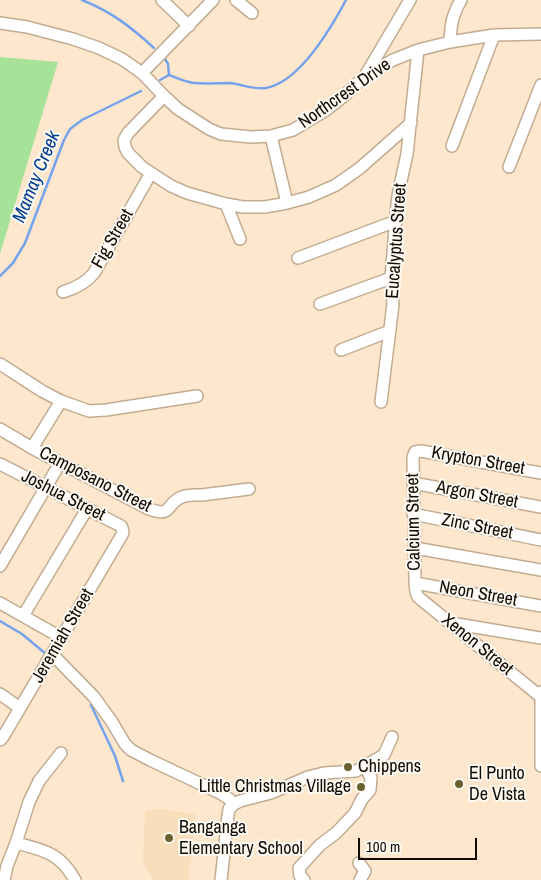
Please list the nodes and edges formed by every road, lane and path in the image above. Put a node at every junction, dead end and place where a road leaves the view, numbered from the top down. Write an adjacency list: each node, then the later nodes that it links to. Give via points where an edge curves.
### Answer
1 (162, 0): 8 (street)
2 (212, 0): 8 (street)
3 (236, 0): 6 (street)
4 (410, 0): 14 (street)
5 (461, 0): 11 (street, via 452,18)
6 (252, 13)
7 (0, 24): 13 (street, Northcrest Drive, via 73,39 122,59)
8 (189, 26): 13 (street)
9 (541, 34): 10 (street, Northcrest Drive)
10 (494, 35): 11 (street, Northcrest Drive); 19 (street)
11 (450, 42): 12 (street, Northcrest Drive)
12 (418, 50): 14 (street, Northcrest Drive); 17 (street, Eucalyptus Street)
13 (142, 73): 16 (street, Northcrest Drive)
14 (365, 76): 18 (street, Northcrest Drive, via 326,110 293,130)
15 (541, 85): 20 (street)
16 (164, 96): 18 (street, Northcrest Drive, via 208,129 221,134); 21 (street, via 124,140 128,153)
17 (411, 123): 22 (street, via 336,185); 24 (street, Eucalyptus Street, via 398,190)
18 (271, 136): 22 (street)
19 (452, 146)
20 (509, 167)
21 (151, 173): 23 (street, via 187,193); 28 (street, Fig Street, via 94,273 81,285)
22 (287, 203): 23 (street, via 265,207)
23 (226, 204): 25 (street)
24 (396, 221): 26 (street); 27 (street, Eucalyptus Street)
25 (240, 239)
26 (298, 258)
27 (391, 278): 29 (street); 30 (street, Eucalyptus Street)
28 (64, 292)
29 (320, 304)
30 (390, 331): 31 (street); 35 (street, Eucalyptus Street)
31 (341, 350)
32 (0, 364): 34 (street)
33 (197, 396): 34 (street, via 95,412)
34 (61, 401): 37 (street)
35 (381, 402)
36 (0, 429): 37 (street, Camposano Street)
37 (32, 448): 39 (street, Camposano Street)
38 (415, 452): 41 (street, Krypton Street); 43 (street, Calcium Street)
39 (60, 462): 44 (street); 45 (street, Camposano Street, via 162,513 183,496)
40 (3, 466): 42 (street); 44 (street, Joshua Street)
41 (541, 473)
42 (0, 478)
43 (413, 483): 46 (street, Argon Street); 48 (street, Calcium Street)
44 (46, 488): 47 (street, Joshua Street); 52 (street)
45 (249, 489)
46 (541, 507)
47 (86, 509): 49 (street, Joshua Street); 57 (street)
48 (414, 514): 50 (street, Zinc Street); 51 (street, Calcium Street)
49 (123, 530): 59 (street, Jeremiah Street)
50 (541, 540)
51 (415, 548): 53 (street); 54 (street, Calcium Street)
52 (0, 566)
53 (541, 570)
54 (415, 587): 56 (street, Neon Street); 58 (street, Xenon Street, via 418,597)
55 (0, 604): 57 (street)
56 (541, 606)
57 (23, 616): 59 (street)
58 (450, 623): 60 (street); 63 (street, Xenon Street)
59 (62, 638): 61 (street, Jeremiah Street)
60 (541, 638)
61 (52, 655): 64 (street, Jeremiah Street); 72 (street, via 94,697 131,750 225,796)
62 (0, 694): 64 (street)
63 (541, 696): 65 (street)
64 (20, 708): 67 (street, Jeremiah Street)
65 (541, 728): 69 (street)
66 (392, 737): 70 (street, via 384,755)
67 (0, 740)
68 (62, 753): 73 (street, via 39,781)
69 (541, 760): 71 (street)
70 (365, 766): 72 (street, via 356,771 308,777); 78 (street, via 371,778 370,790 355,813 299,868)
71 (541, 766)
72 (234, 804): 77 (street, via 229,809)
73 (16, 843): 75 (street); 76 (street, via 54,855 66,865)
74 (359, 863): 79 (street, via 365,871)
75 (4, 880)
76 (75, 880)
77 (222, 880)
78 (304, 880)
79 (360, 880)

